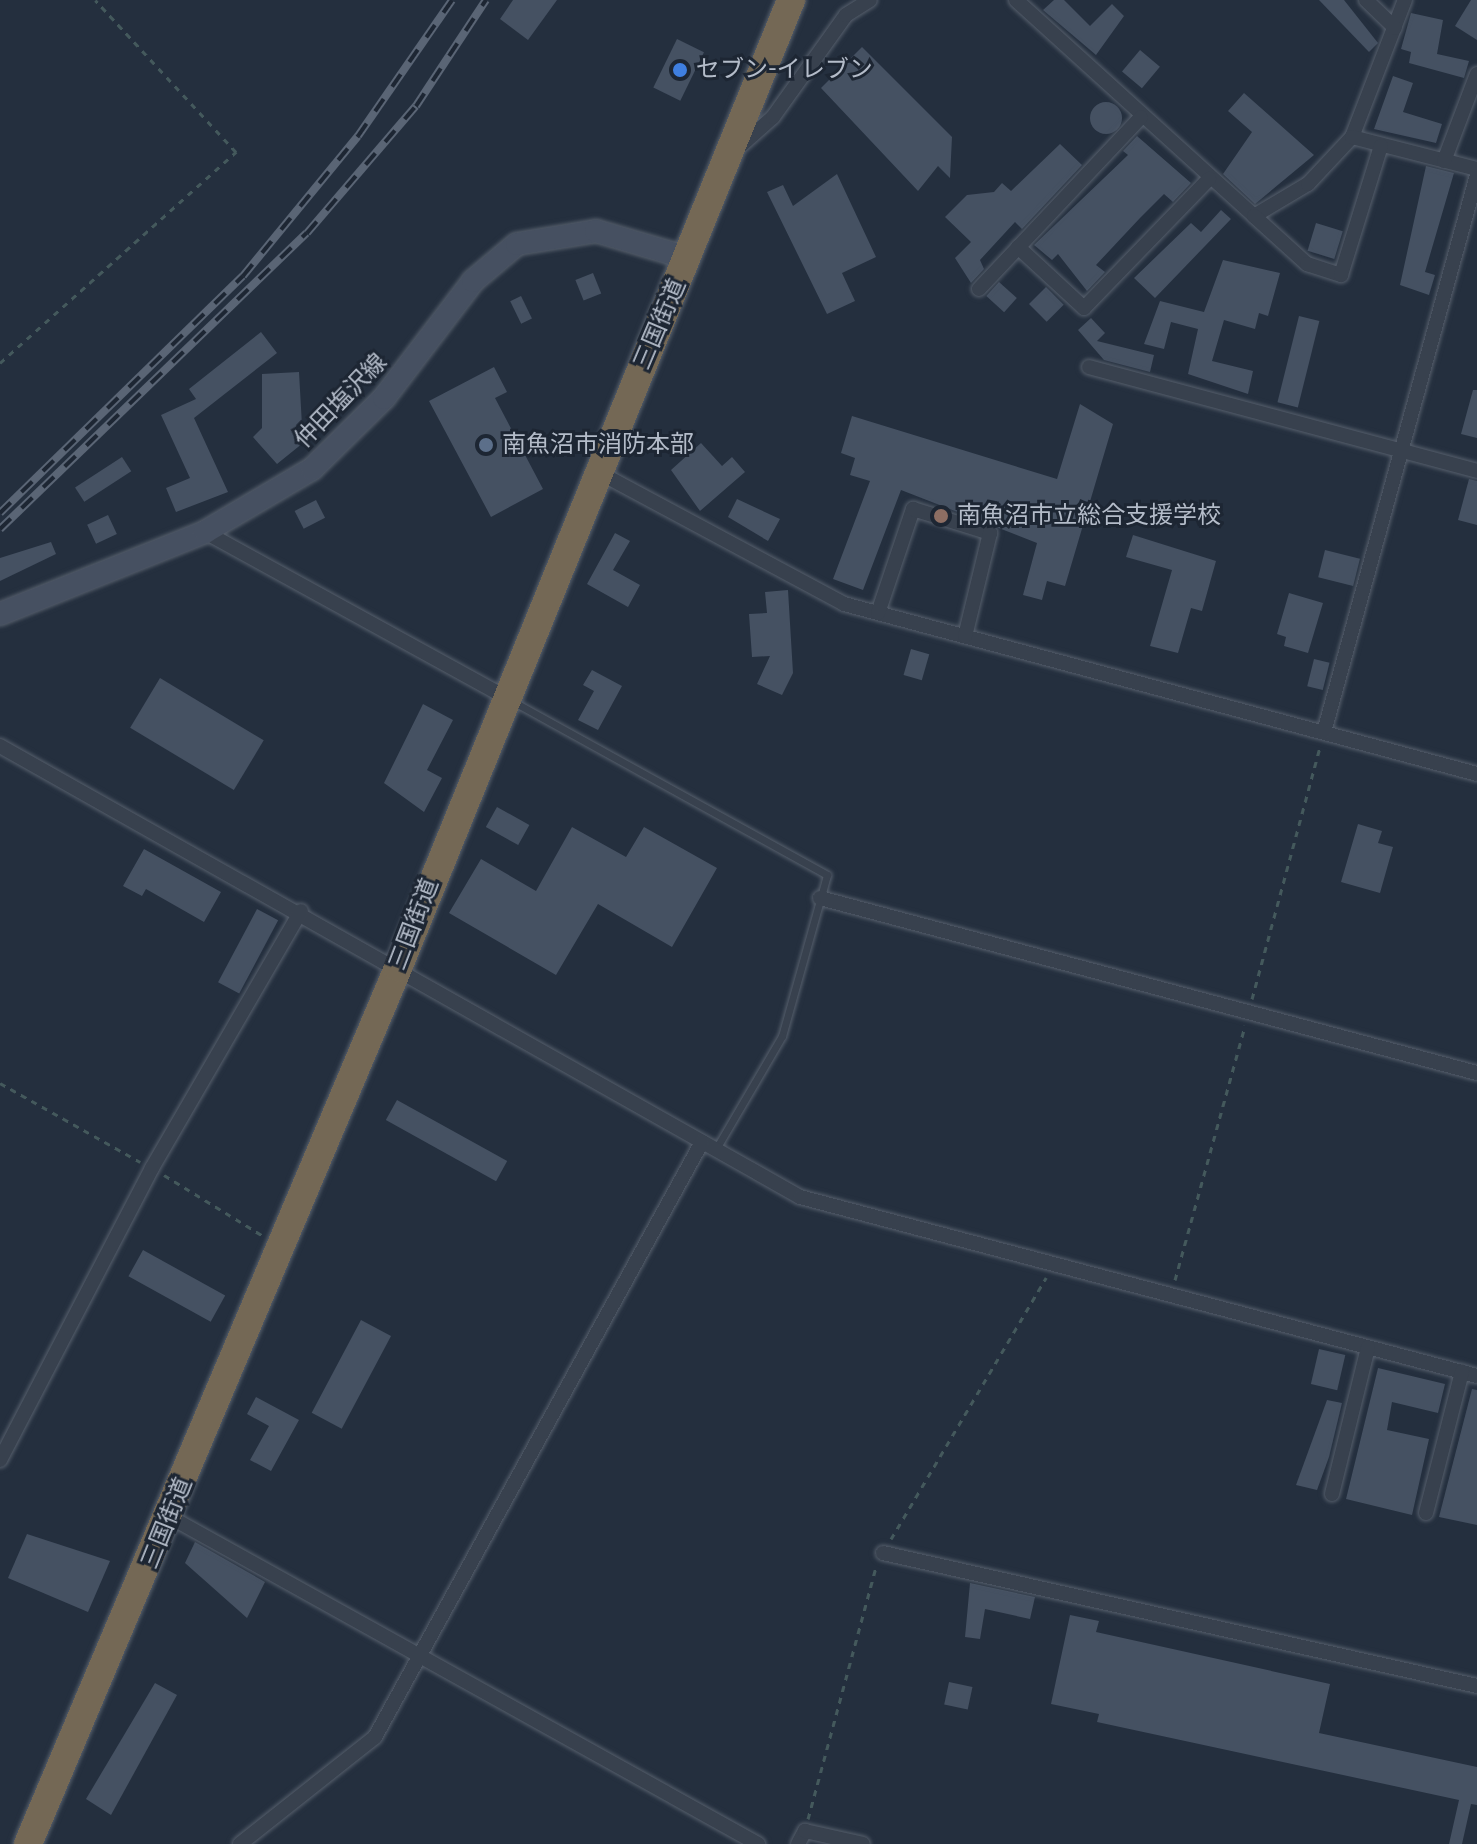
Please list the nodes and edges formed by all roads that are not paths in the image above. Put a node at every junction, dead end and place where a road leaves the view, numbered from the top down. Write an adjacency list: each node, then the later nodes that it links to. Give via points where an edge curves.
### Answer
1 (791, 0): 11 (highway, 三国街道)
2 (870, 0): 11 (street, via 846,15 773,117)
3 (1016, 0): 8 (street)
4 (1366, 0): 6 (street)
5 (1405, 0): 6 (street)
6 (1395, 28): 9 (street)
7 (1477, 74): 12 (street)
8 (1141, 117): 14 (street); 16 (street)
9 (1352, 137): 10 (street); 15 (street, via 1308,184)
10 (1381, 146): 12 (street); 15 (street, via 1341,275 1307,264)
11 (728, 157): 17 (highway, 三国街道)
12 (1444, 161): 13 (street)
13 (1477, 172): 20 (street)
14 (1209, 179): 15 (street); 16 (street, via 1084,308)
15 (1254, 216)
16 (1018, 247): 18 (street)
17 (688, 258): 22 (highway, 三国街道); 23 (main road, 仲田塩沢線, via 596,231 544,233 517,244 473,281 349,436 261,502)
18 (979, 289)
19 (1089, 367): 20 (street)
20 (1399, 451): 21 (street); 28 (street)
21 (1477, 471)
22 (598, 472): 24 (street, via 804,588); 27 (highway, 三国街道)
23 (205, 532): 25 (main road, 仲田塩沢線); 27 (street)
24 (878, 613): 26 (street); 26 (street, via 913,509 990,533)
25 (0, 614)
26 (965, 636): 28 (street)
27 (503, 696): 31 (lane, via 827,875); 33 (highway, 三国街道)
28 (1324, 732): 30 (street)
29 (0, 746): 32 (street)
30 (1477, 774)
31 (820, 898): 34 (street); 35 (lane, via 782,1036)
32 (301, 911): 33 (street); 38 (street, via 152,1168)
33 (398, 968): 35 (street); 41 (highway, 三国街道, via 277,1244)
34 (1477, 1073)
35 (709, 1146): 36 (street, via 800,1197); 43 (street)
36 (1368, 1347): 37 (street); 39 (street)
37 (1470, 1374): 40 (street)
38 (0, 1460)
39 (1332, 1494)
40 (1426, 1513)
41 (170, 1517): 43 (street); 46 (highway, 三国街道)
42 (883, 1553): 44 (street)
43 (419, 1653): 47 (street, via 375,1737); 48 (street)
44 (1477, 1686)
45 (802, 1837): 49 (street)
46 (28, 1844)
47 (240, 1844)
48 (758, 1844)
49 (863, 1844)

